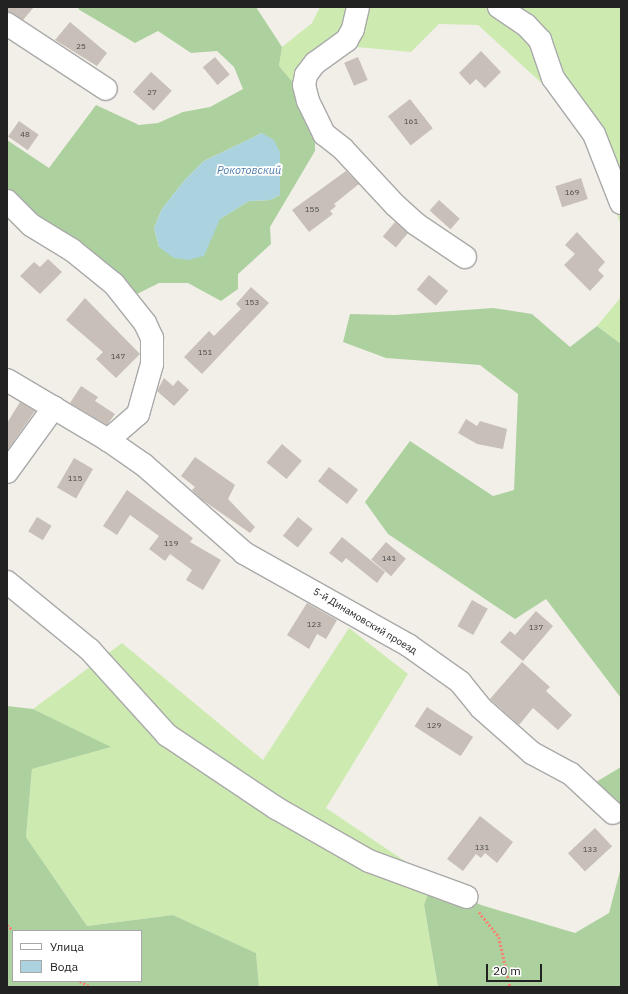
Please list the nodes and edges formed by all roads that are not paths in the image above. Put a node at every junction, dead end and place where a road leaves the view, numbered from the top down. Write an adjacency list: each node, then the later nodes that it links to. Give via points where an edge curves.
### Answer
1 (358, 7): 7 (street, via 353,29 347,40 315,63 306,75 304,85 308,101 324,134 416,224)
2 (499, 7): 6 (street, via 526,25 540,40 553,78 594,134)
3 (7, 24): 4 (street)
4 (106, 89)
5 (7, 201): 10 (street, via 31,225 72,250 114,284 144,323 152,338 152,364 138,414)
6 (621, 203)
7 (465, 258)
8 (7, 380): 9 (street, 5-й Динамовский проезд)
9 (54, 407): 10 (street, 5-й Динамовский проезд); 11 (street)
10 (108, 440): 13 (street, 5-й Динамовский проезд, via 144,466 244,553 383,630 460,682 481,708 532,753 571,774)
11 (7, 472)
12 (7, 582): 14 (street, via 90,650 167,735 276,808 369,861)
13 (613, 813)
14 (466, 897)

